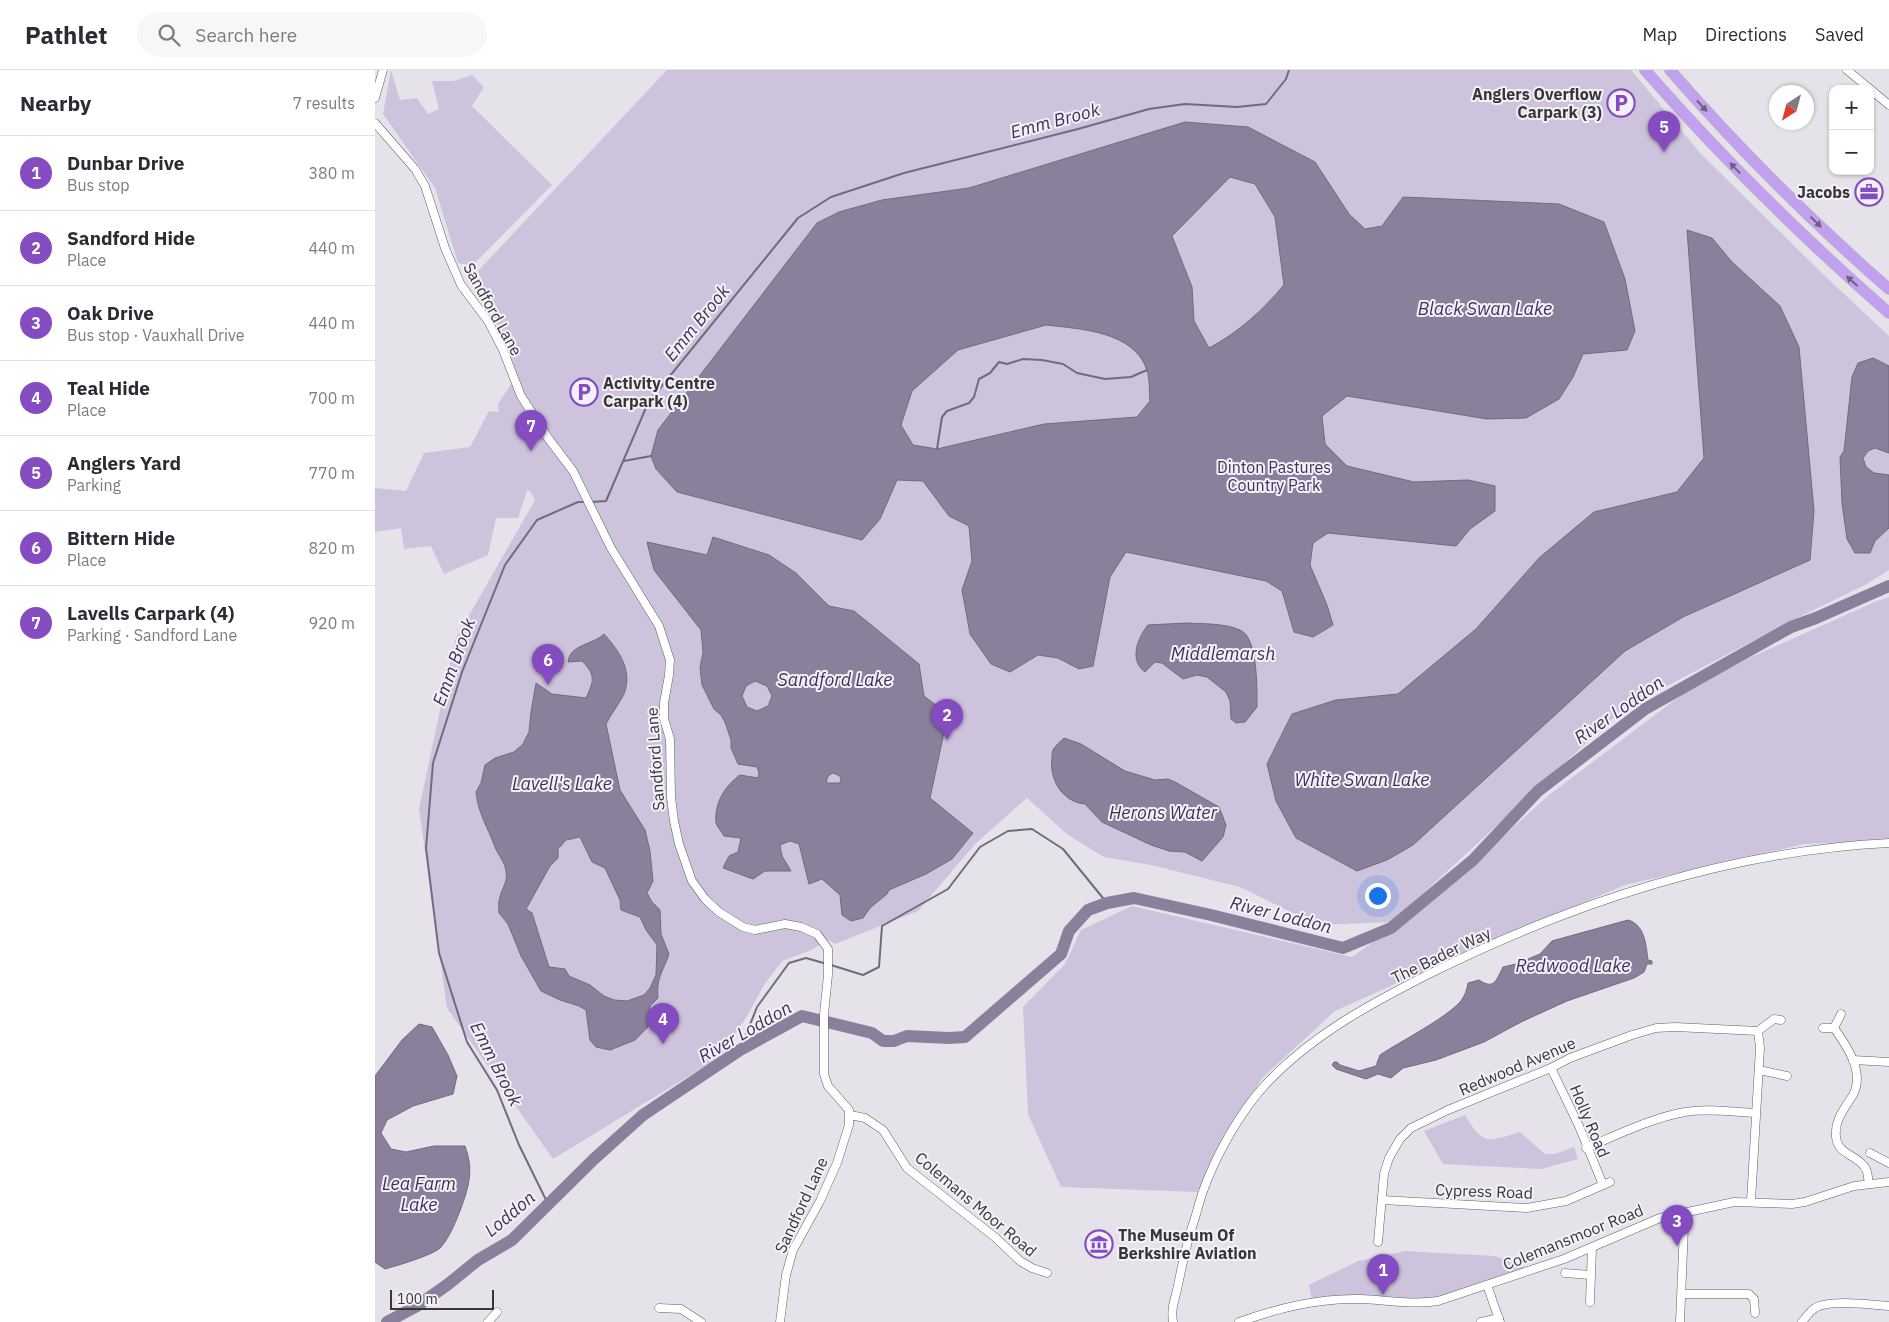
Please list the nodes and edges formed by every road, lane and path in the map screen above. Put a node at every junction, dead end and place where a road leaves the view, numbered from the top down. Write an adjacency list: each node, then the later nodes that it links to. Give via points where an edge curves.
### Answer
1 (383, 70): 7 (street)
2 (1645, 70): 11 (highway, one-way to 2, via 1756,190)
3 (1670, 70): 10 (highway, one-way to 10, via 1756,164)
4 (1847, 70): 5 (street)
5 (1865, 85)
6 (1874, 92): 8 (street)
7 (375, 98)
8 (1889, 105)
9 (375, 123): 24 (street, Sandford Lane, via 415,169 425,186 461,285 488,321 521,396 573,471 611,548 659,626 670,660 664,703 671,739 673,813 679,844 692,881 719,912 743,928 755,930 785,924 817,934 824,942 829,953 824,1074 828,1086)
10 (1889, 288)
11 (1889, 313)
12 (1889, 843): 44 (street, The Bader Way, via 1775,856 1642,887 1571,911 1395,992 1315,1040 1278,1072 1251,1102 1233,1130 1202,1193)
13 (1841, 1014): 16 (street)
14 (1781, 1020): 17 (street, via 1774,1019)
15 (1823, 1028): 16 (street)
16 (1834, 1028): 18 (street)
17 (1758, 1031): 20 (street, Redwood Avenue, via 1656,1028 1609,1042); 21 (street)
18 (1853, 1060): 19 (street); 30 (street, via 1858,1076 1854,1092 1836,1124 1836,1138 1843,1153 1858,1160 1867,1170)
19 (1889, 1063)
20 (1551, 1068): 25 (street, Holly Road); 31 (street, Redwood Avenue, via 1411,1128 1389,1158)
21 (1759, 1070): 22 (street); 23 (street)
22 (1787, 1076)
23 (1755, 1113): 25 (street, via 1685,1112 1639,1126); 32 (street)
24 (850, 1115): 36 (street, Colemans Moor Road, via 865,1118 883,1130 907,1168 996,1238 1020,1261); 51 (street, Sandford Lane, via 837,1163 793,1250)
25 (1587, 1148): 29 (street, Holly Road)
26 (1869, 1153): 27 (street)
27 (1889, 1163)
28 (1889, 1182): 30 (street, Colemansmoor Road)
29 (1607, 1183): 31 (street, Cypress Road, via 1566,1201 1527,1208)
30 (1869, 1184): 32 (street, Colemansmoor Road, via 1792,1204)
31 (1382, 1200): 34 (street, Redwood Avenue)
32 (1751, 1201): 33 (street, Colemansmoor Road)
33 (1682, 1212): 35 (street, Colemansmoor Road, via 1642,1225); 40 (street, via 1685,1227)
34 (1378, 1242)
35 (1592, 1248): 38 (street); 39 (street, Colemansmoor Road)
36 (1047, 1273)
37 (1565, 1273): 38 (street)
38 (1590, 1274): 41 (street)
39 (1487, 1285): 47 (street); 48 (street, Colemansmoor Road, via 1425,1303 1362,1299 1319,1301)
40 (1682, 1294): 46 (street, via 1749,1294 1754,1299); 55 (street)
41 (1590, 1302)
42 (1889, 1306): 56 (street, via 1831,1304 1817,1307)
43 (659, 1308): 50 (street, via 681,1310)
44 (1172, 1309): 52 (street, The Bader Way); 53 (street, The Bader Way)
45 (497, 1312): 49 (street)
46 (1755, 1313)
47 (1500, 1320): 54 (street)
48 (1243, 1321)
49 (488, 1322)
50 (701, 1322)
51 (779, 1322)
52 (1168, 1322)
53 (1173, 1322)
54 (1481, 1322)
55 (1680, 1322)
56 (1802, 1322)

